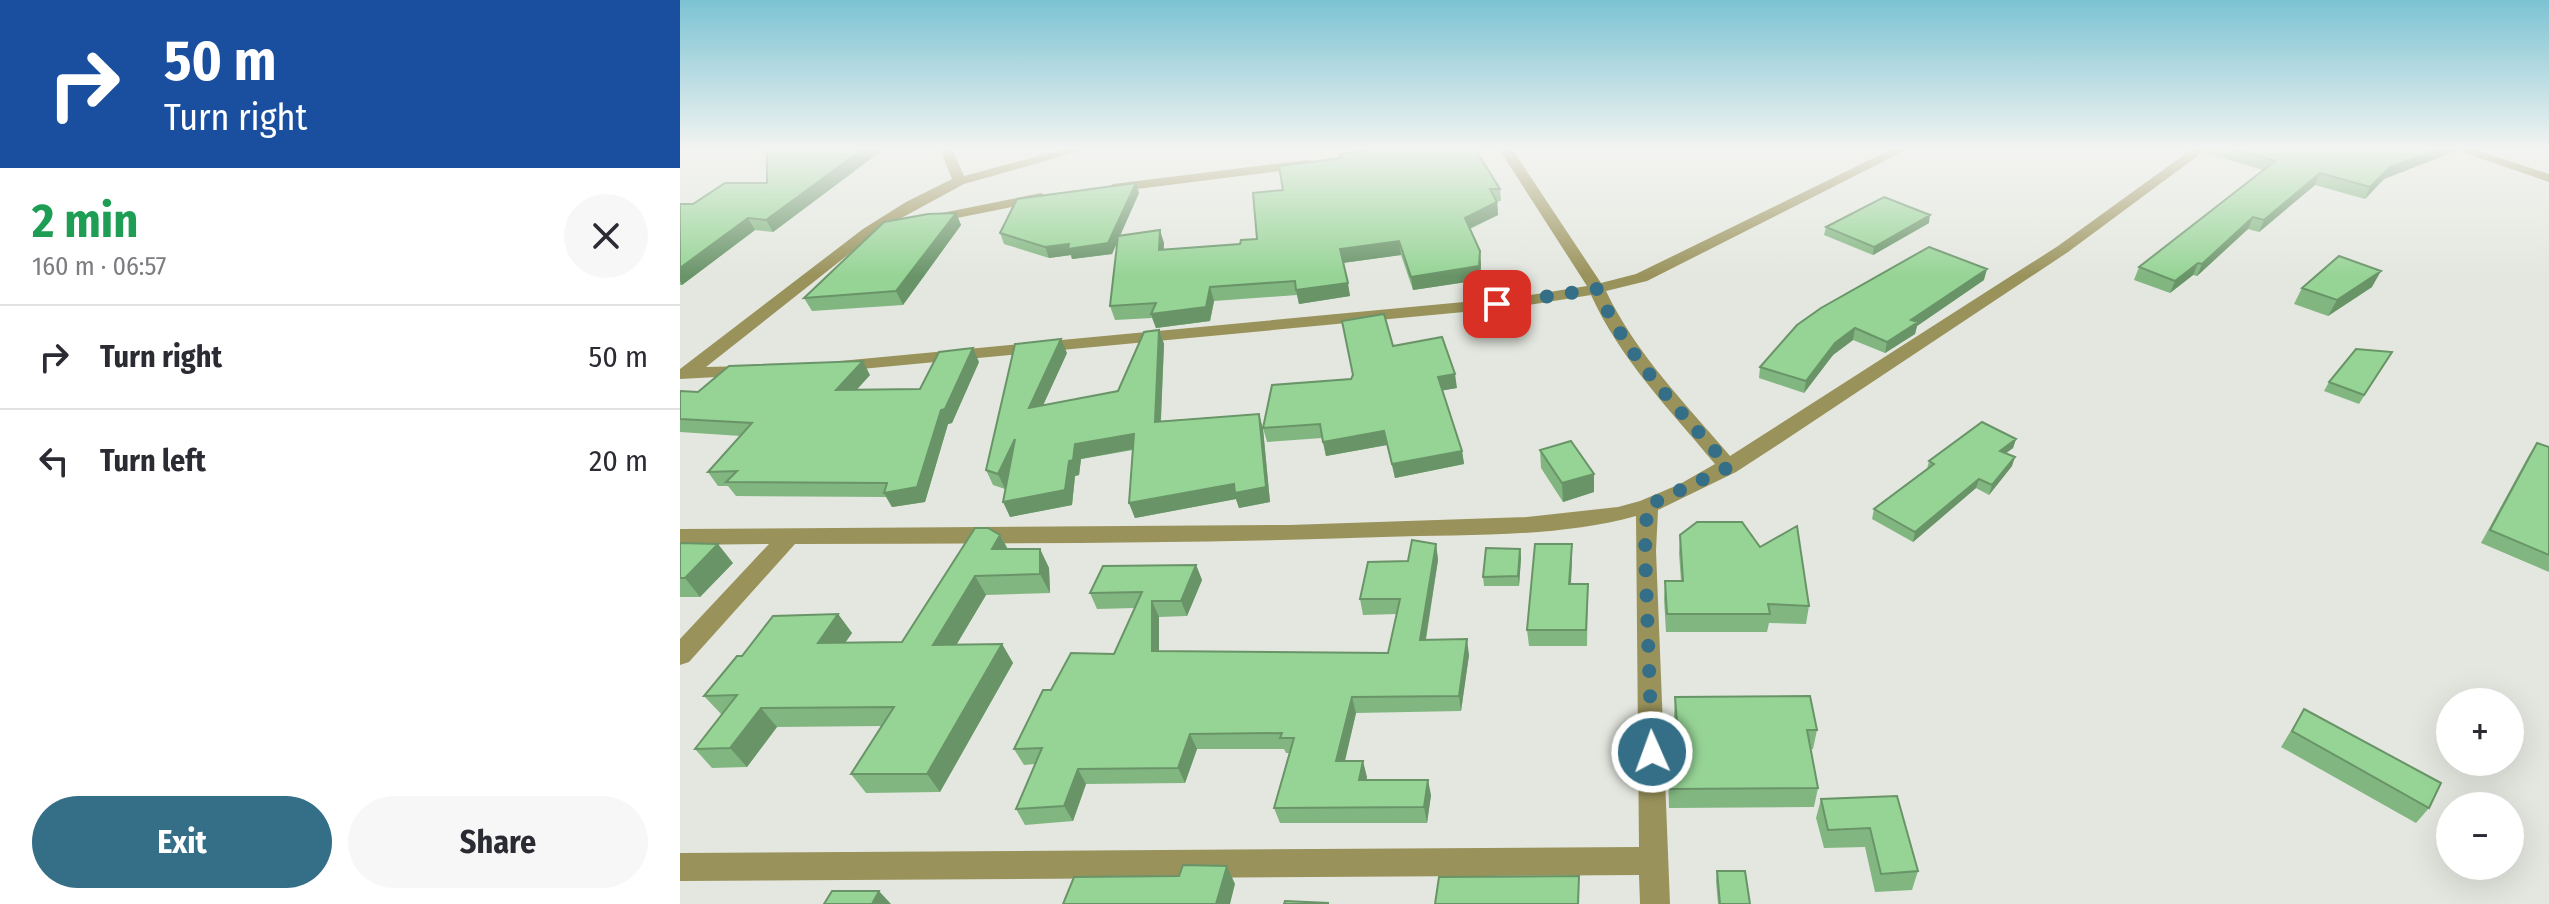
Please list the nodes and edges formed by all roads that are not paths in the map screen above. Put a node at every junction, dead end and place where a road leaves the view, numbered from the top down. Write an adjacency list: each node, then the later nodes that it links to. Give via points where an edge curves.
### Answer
1 (939, 191): 6 (street)
2 (1533, 191): 7 (street)
3 (1817, 191): 7 (street, via 1641,278)
4 (2143, 191): 11 (street)
5 (1052, 196): 6 (street)
6 (868, 232): 10 (street)
7 (1597, 289): 8 (street, via 1477,306); 11 (street, via 1639,362)
8 (818, 367)
9 (760, 371): 10 (street)
10 (683, 375)
11 (1729, 467): 12 (street)
12 (1647, 506): 13 (street, via 1573,520 1409,529); 16 (street)
13 (789, 536): 14 (street); 15 (street)
14 (680, 537)
15 (680, 655)
16 (1652, 861): 17 (street); 18 (street)
17 (680, 867)
18 (1655, 904)

